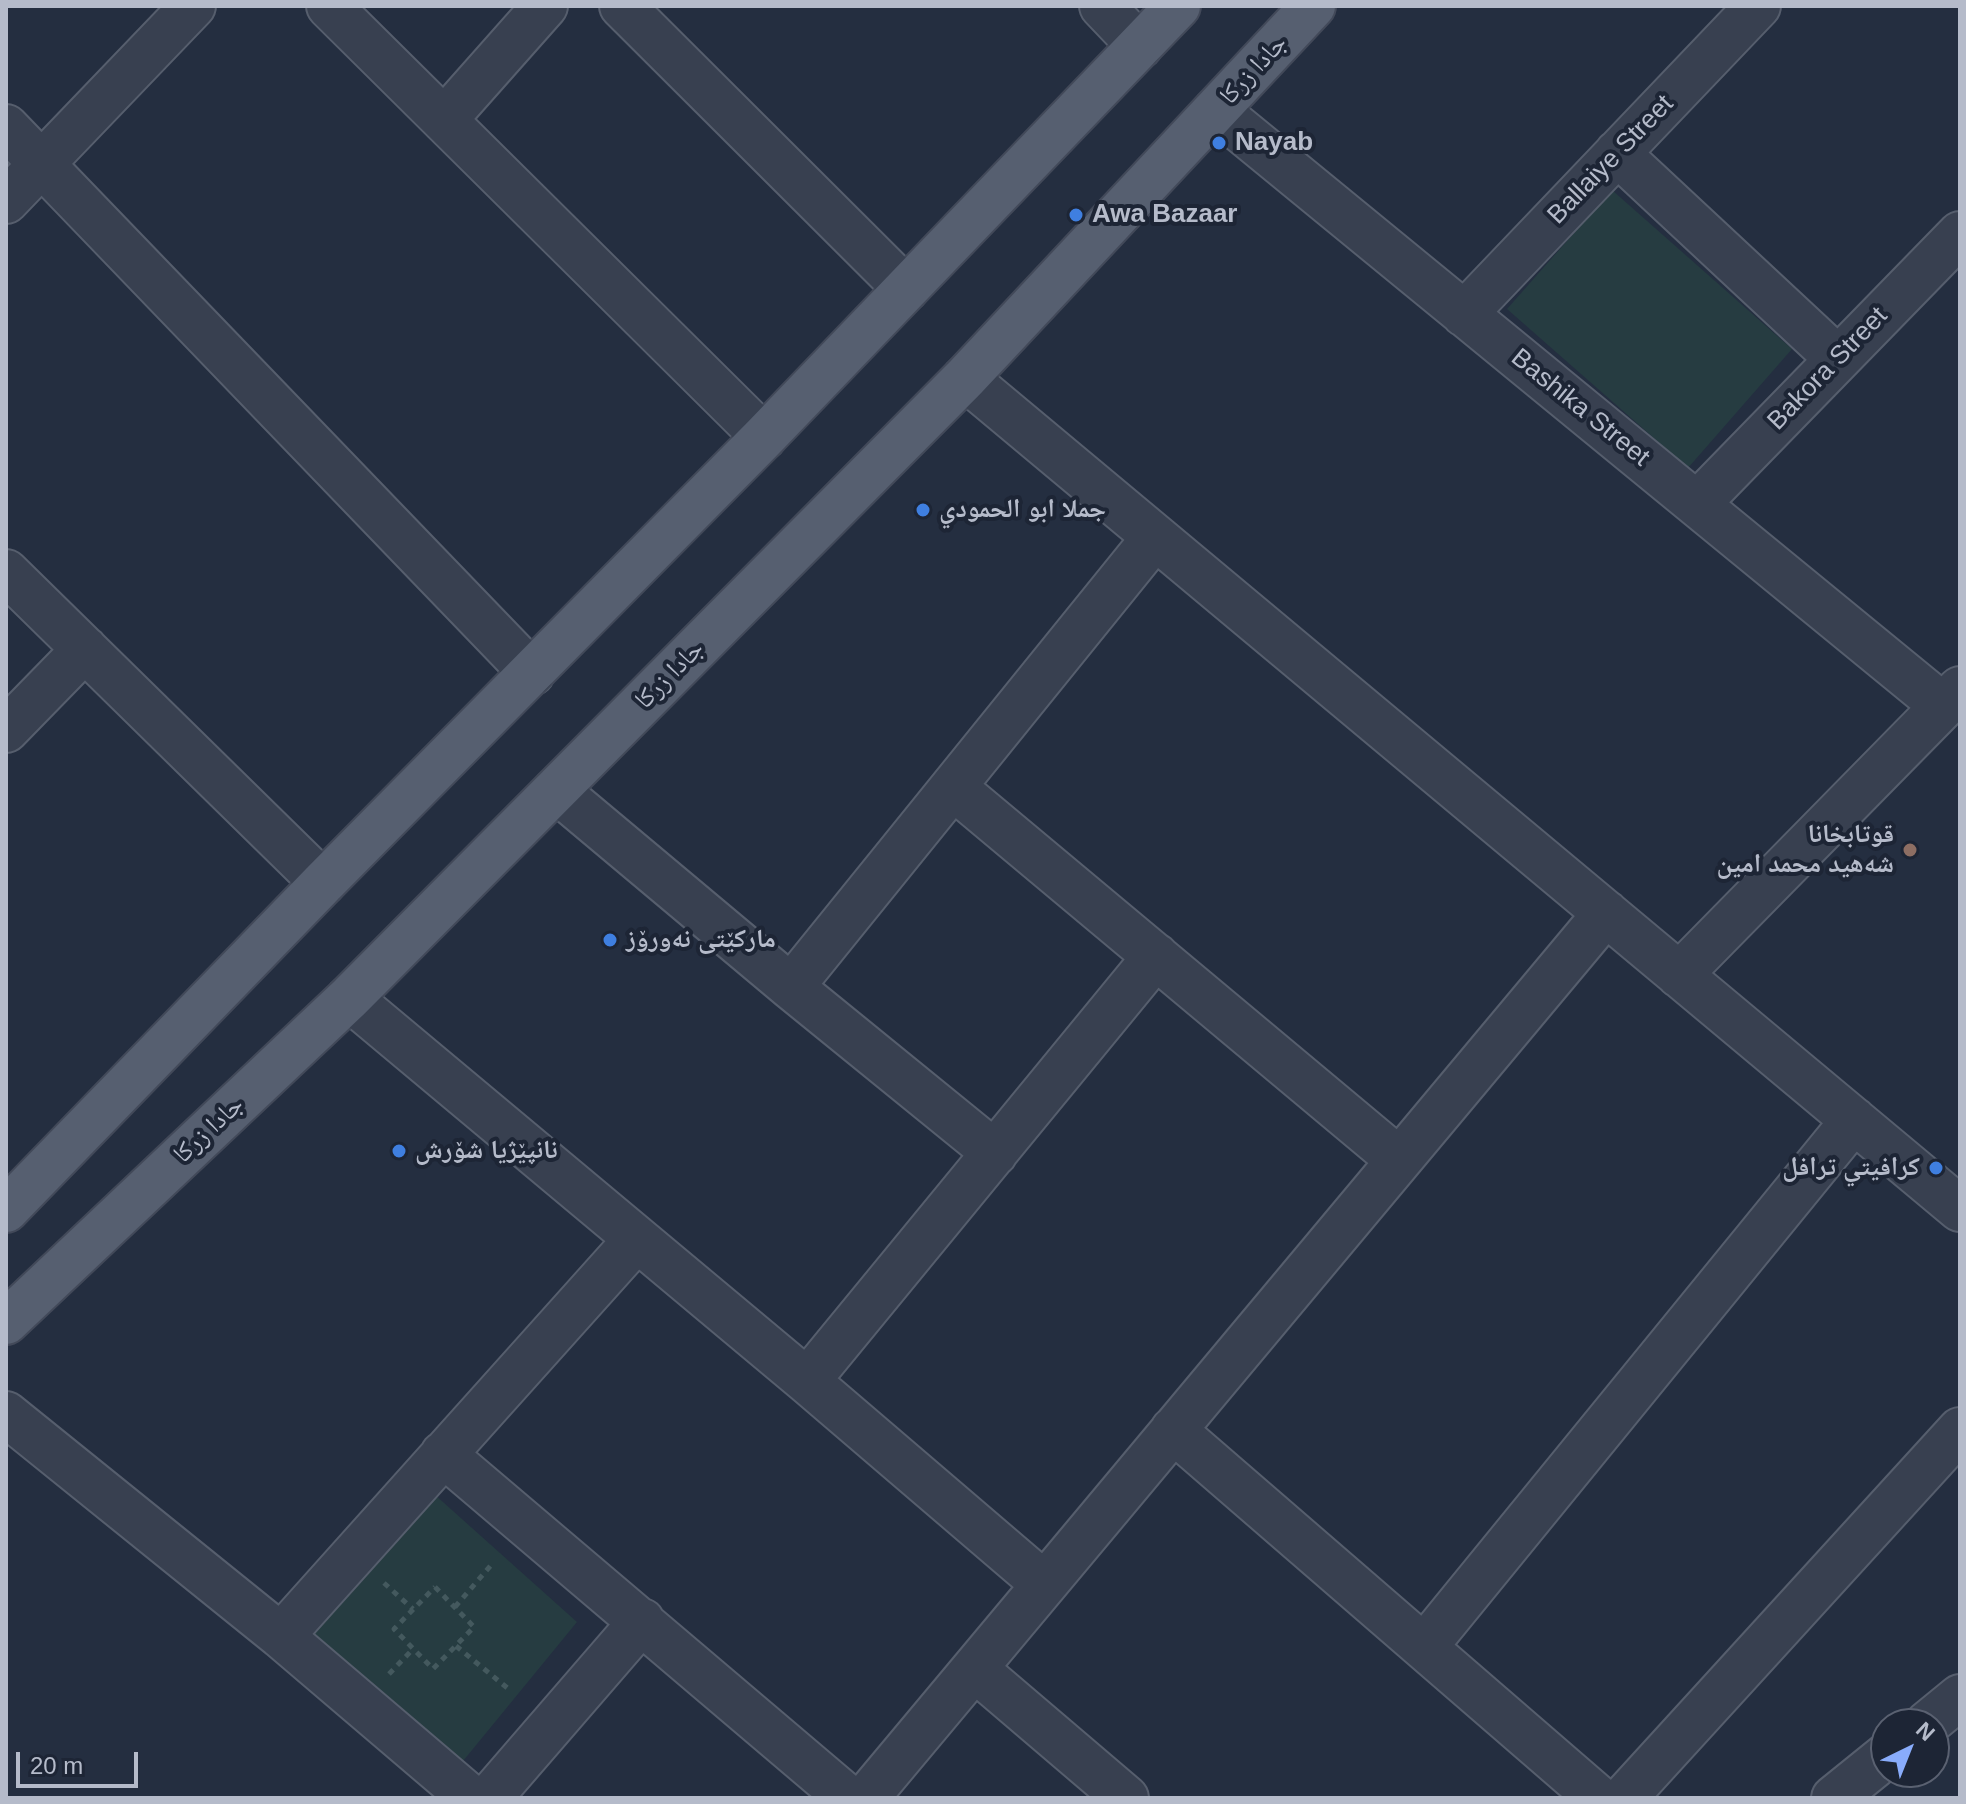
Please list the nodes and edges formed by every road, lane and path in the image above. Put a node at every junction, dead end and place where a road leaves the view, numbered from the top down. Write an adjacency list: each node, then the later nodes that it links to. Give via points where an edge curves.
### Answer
1 (193, 6): 14 (street)
2 (329, 6): 11 (street)
3 (545, 6): 11 (street)
4 (622, 6): 17 (street)
5 (1102, 6): 9 (street)
6 (1178, 6): 9 (main road)
7 (1313, 6): 10 (main road, جادا زرکا)
8 (1758, 6): 13 (street, Ballaiye Street)
9 (1140, 46): 17 (main road)
10 (1216, 110): 18 (street, Bashika Street); 20 (main road, جادا زرکا)
11 (444, 120): 21 (street)
12 (6, 127): 14 (street)
13 (1617, 153): 18 (street, Ballaiye Street); 19 (street)
14 (42, 163): 15 (street); 26 (street)
15 (6, 201)
16 (1960, 234): 19 (street, Bakora Street)
17 (906, 289): 21 (main road)
18 (1464, 314): 22 (street, Bashika Street)
19 (1838, 359): 22 (street, Bakora Street)
20 (965, 378): 23 (street); 30 (main road, جادا زرکا)
21 (764, 437): 26 (main road)
22 (1697, 504): 27 (street, Bashika Street)
23 (1155, 537): 29 (street); 32 (street)
24 (6, 572): 25 (street)
25 (85, 649): 28 (street); 31 (street)
26 (532, 673): 31 (main road)
27 (1952, 698): 34 (street)
28 (6, 730)
29 (953, 787): 33 (street); 35 (street)
30 (556, 790): 35 (street); 36 (main road, جادا زرکا)
31 (323, 883): 41 (main road)
32 (1606, 913): 34 (street); 39 (street)
33 (1156, 956): 38 (street); 39 (street)
34 (1679, 975): 37 (street)
35 (791, 987): 38 (street)
36 (349, 998): 42 (street); 43 (main road, جادا زرکا)
37 (1854, 1120): 40 (street); 55 (street)
38 (995, 1153): 44 (street)
39 (1399, 1160): 46 (street)
40 (1960, 1209)
41 (6, 1210)
42 (637, 1239): 44 (street); 48 (street)
43 (6, 1322)
44 (807, 1381): 50 (street)
45 (6, 1414): 53 (street)
46 (1173, 1430): 50 (street); 55 (street)
47 (1960, 1430): 67 (street)
48 (443, 1454): 52 (street); 53 (street)
49 (492, 1564): 51 (path)
50 (1044, 1584): 57 (street)
51 (455, 1607): 54 (path, via 474,1627); 56 (path, via 435,1587 394,1629)
52 (642, 1621): 62 (street); 63 (street)
53 (281, 1636): 61 (street)
54 (456, 1646): 56 (path, via 433,1669); 59 (path)
55 (1425, 1646): 66 (street)
56 (413, 1649): 58 (path)
57 (976, 1670): 64 (street); 65 (street)
58 (386, 1676)
59 (511, 1691)
60 (1870, 1769): 68 (street)
61 (471, 1798)
62 (489, 1798)
63 (848, 1798)
64 (866, 1798)
65 (1126, 1798)
66 (1598, 1798)
67 (1624, 1798)
68 (1834, 1798)

